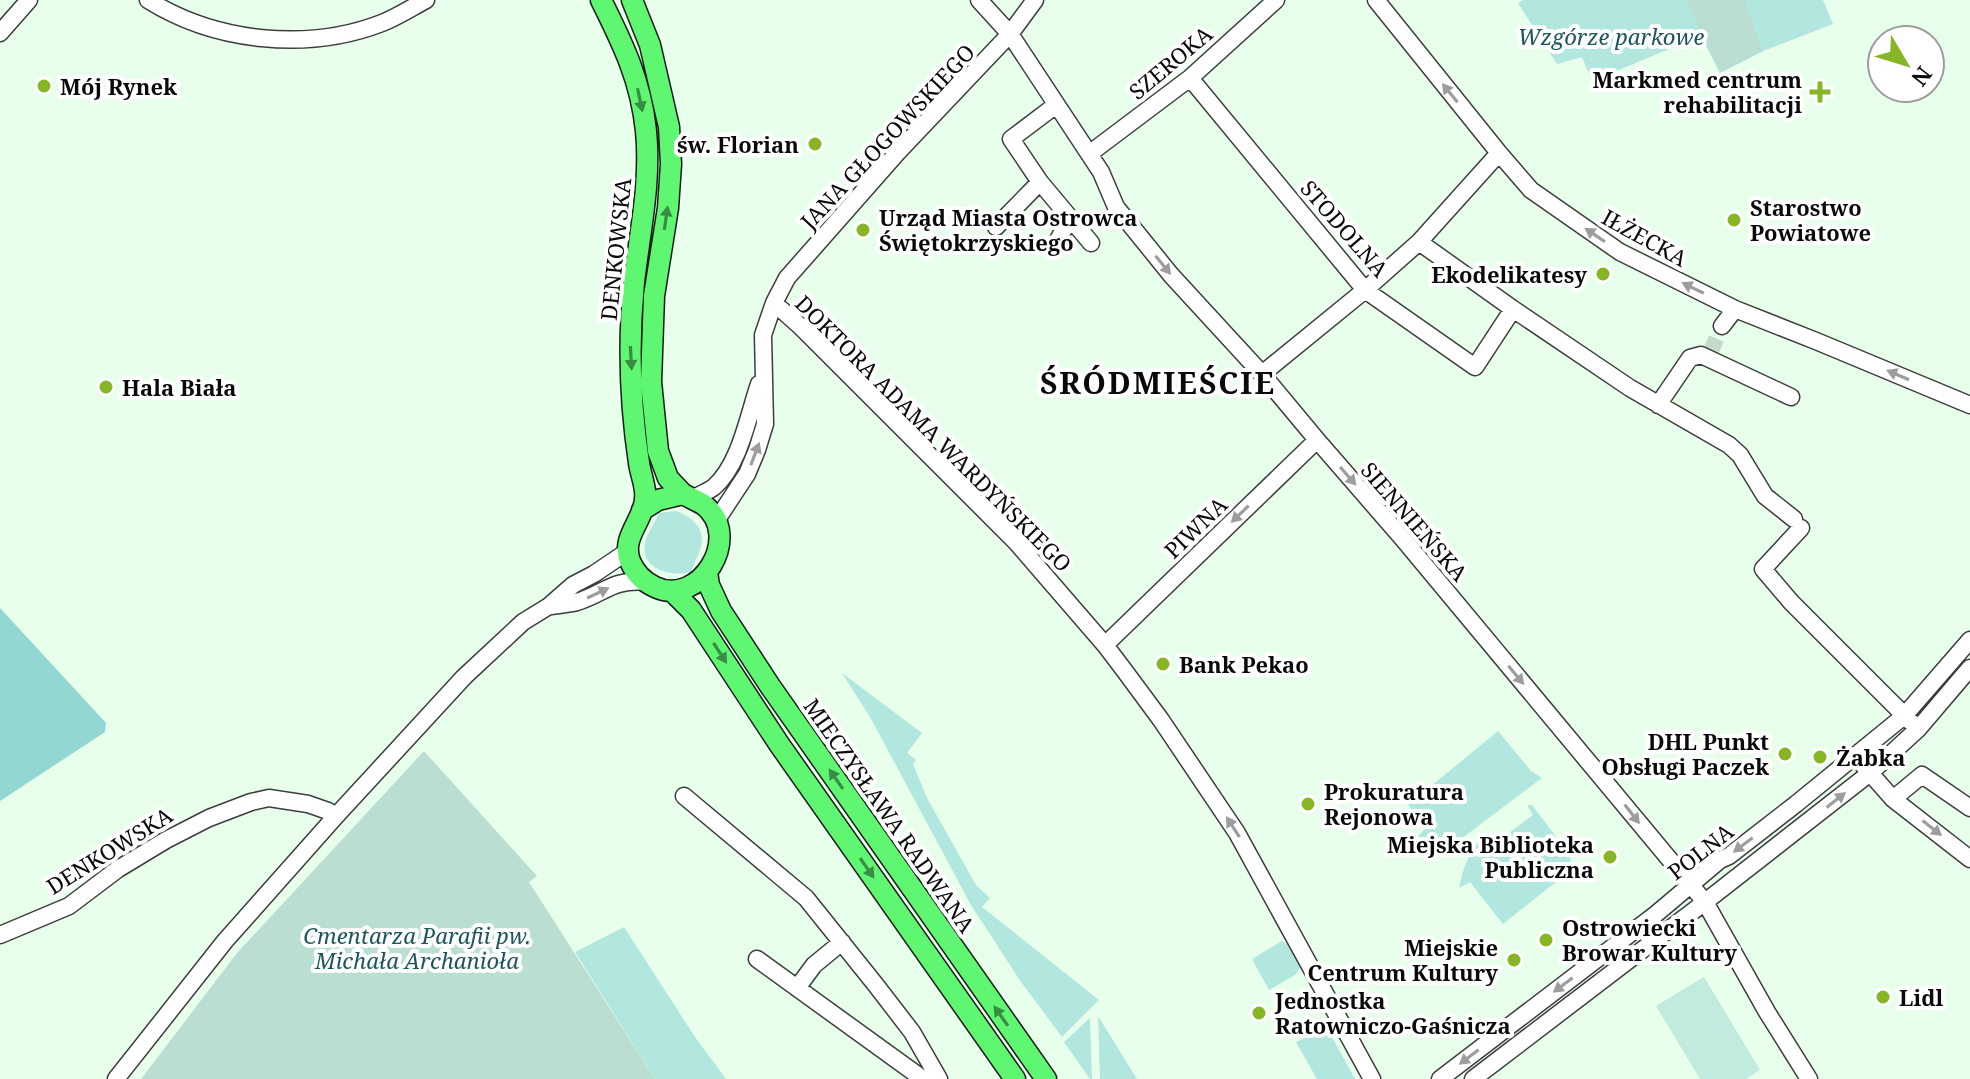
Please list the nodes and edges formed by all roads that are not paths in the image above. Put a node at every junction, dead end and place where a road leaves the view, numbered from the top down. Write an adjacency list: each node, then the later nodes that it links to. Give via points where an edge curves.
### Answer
1 (29, 0): 10 (street)
2 (148, 0): 3 (street, via 190,22 279,40 308,40 381,24)
3 (426, 0)
4 (601, 0): 34 (main road, DENKOWSKA, one-way to 34, via 633,70 646,130 648,170 630,339 645,489)
5 (632, 0): 33 (main road, DENKOWSKA, one-way to 5, via 668,478 658,451 651,382 654,296 668,208 669,127 650,45)
6 (979, 0): 11 (street, SIENNIEŃSKA)
7 (1035, 0): 11 (street, JANA GŁOGOWSKIEGO)
8 (1276, 0): 12 (street, SZEROKA)
9 (1376, 0): 14 (street, IŁŻECKA, one-way to 9)
10 (0, 33)
11 (1010, 34): 13 (street, SIENNIEŃSKA); 23 (street, JANA GŁOGOWSKIEGO, via 865,189 787,278)
12 (1190, 78): 15 (street, SZEROKA); 22 (street, STODOLNA)
13 (1056, 105): 15 (street, SIENNIEŃSKA); 16 (street, via 1011,139)
14 (1499, 153): 19 (street); 25 (street, IŁŻECKA, one-way to 14, via 1620,252 1531,190)
15 (1089, 154): 28 (street, SIENNIEŃSKA, one-way to 28, via 1116,207)
16 (1040, 182): 17 (street); 18 (street)
17 (1070, 218): 20 (street); 21 (street)
18 (996, 227)
19 (1419, 242): 22 (street); 24 (street)
20 (1091, 243)
21 (1053, 249)
22 (1365, 290): 24 (street, STODOLNA, via 1475,367); 28 (street)
23 (774, 303): 27 (street, JANA GŁOGOWSKIEGO, via 763,335); 42 (street, DOKTORA ADAMA WARDYŃSKIEGO, via 1016,542)
24 (1513, 309): 30 (street)
25 (1735, 309): 26 (street); 31 (street, IŁŻECKA, one-way to 25)
26 (1722, 326)
27 (763, 371): 33 (street, via 739,448 724,476 714,487); 35 (street, one-way to 27, via 757,450 765,424)
28 (1262, 374): 32 (street, SIENNIEŃSKA)
29 (1791, 397): 30 (street, via 1701,355 1690,358)
30 (1658, 405): 44 (street, via 1729,445 1765,496 1797,524 1763,569)
31 (1970, 405)
32 (1317, 440): 42 (street, PIWNA, one-way to 42); 53 (street, SIENNIEŃSKA, one-way to 53)
33 (687, 496): 34 (main road, via 658,500); 35 (main road, via 704,505)
34 (642, 510): 36 (main road)
35 (716, 521): 37 (main road, via 720,546)
36 (628, 551): 38 (main road); 40 (street)
37 (707, 572): 39 (main road); 63 (main road, MIECZYSŁAWA RADWANA, one-way to 37, via 770,686 721,611)
38 (646, 582): 39 (main road); 40 (street, one-way to 38, via 578,602 620,582)
39 (673, 592): 62 (main road, one-way to 62, via 691,610)
40 (549, 606): 51 (street, via 523,622 464,677)
41 (1970, 640): 44 (street, POLNA)
42 (1105, 645): 64 (street, DOKTORA ADAMA WARDYŃSKIEGO, one-way to 42, via 1232,826)
43 (1970, 669): 45 (street, POLNA)
44 (1904, 716): 45 (street); 46 (street, POLNA)
45 (1918, 729): 47 (street, POLNA)
46 (1855, 756): 47 (street); 53 (street, POLNA, one-way to 53)
47 (1870, 773): 49 (street); 54 (street, POLNA, one-way to 47)
48 (684, 796): 56 (street, via 806,898)
49 (1893, 799): 50 (street, via 1922,775); 52 (street, one-way to 52)
50 (1970, 808)
51 (336, 816): 55 (street, DENKOWSKA, via 308,804 269,798 251,802 166,840 69,906); 59 (street, via 225,941)
52 (1970, 859)
53 (1690, 885): 54 (street, SIENNIEŃSKA); 65 (street, POLNA, one-way to 65)
54 (1705, 902): 66 (street, POLNA); 67 (street, SIENNIEŃSKA)
55 (0, 935)
56 (842, 942): 58 (street); 61 (street, via 912,1032)
57 (757, 959): 58 (street)
58 (797, 988): 60 (street)
59 (116, 1079)
60 (923, 1079)
61 (939, 1079)
62 (1015, 1079)
63 (1046, 1079)
64 (1372, 1079)
65 (1440, 1079)
66 (1473, 1079)
67 (1809, 1079)

